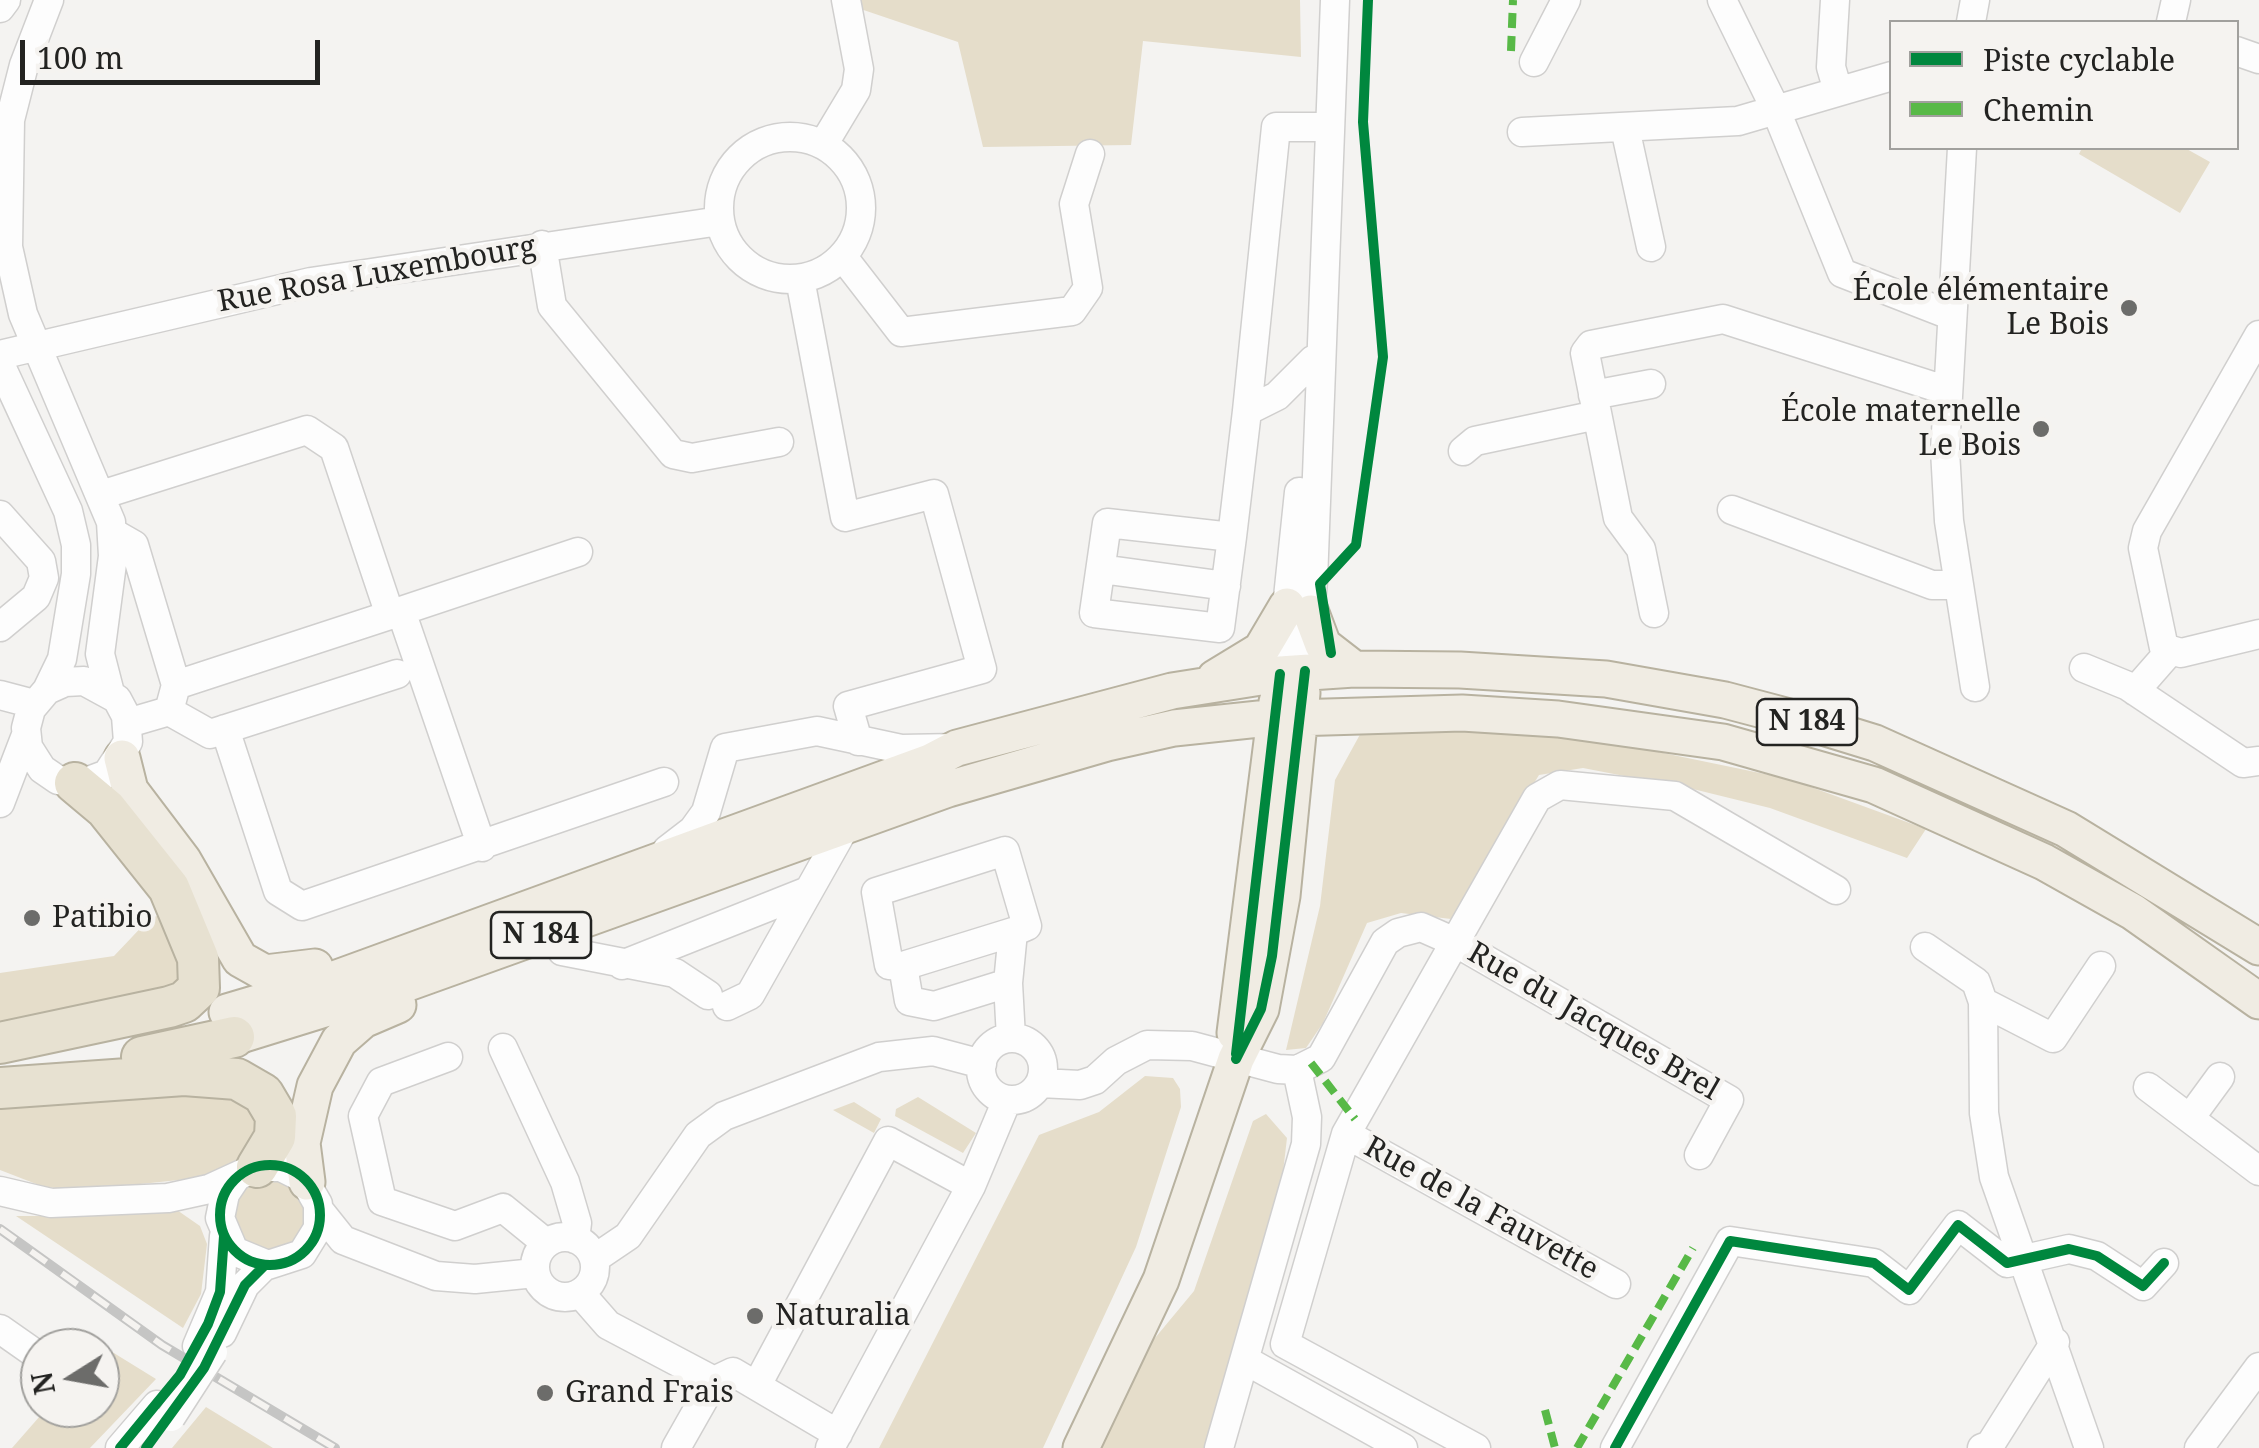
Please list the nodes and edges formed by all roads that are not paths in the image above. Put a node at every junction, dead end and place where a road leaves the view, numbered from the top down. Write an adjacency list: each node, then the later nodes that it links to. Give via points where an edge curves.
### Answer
1 (6, 0): 8 (street)
2 (50, 0): 9 (street)
3 (846, 0): 17 (street, via 859,69 856,90)
4 (1334, 0): 14 (street)
5 (1566, 0): 10 (street)
6 (1722, 0): 13 (street)
7 (1835, 0): 12 (street, via 1831,67)
8 (0, 8)
9 (12, 60): 28 (street, via 6,217 14,285)
10 (1534, 62)
11 (1889, 77): 12 (street)
12 (1838, 91): 13 (street)
13 (1776, 108): 15 (street, via 1738,122); 26 (street, via 1842,273)
14 (1330, 127): 24 (street); 35 (street, via 1276,127)
15 (1625, 128): 16 (street); 22 (street)
16 (1522, 132)
17 (823, 145): 20 (street, via 786,136 742,155 727,174); 23 (street, via 849,167 860,189 862,213)
18 (1962, 150): 26 (street)
19 (1090, 154): 23 (street, via 1074,204 1088,288 1072,311 901,332)
20 (720, 221): 21 (street, Rue Rosa Luxembourg); 25 (street, via 740,259 758,272)
21 (542, 245): 28 (street, Rue Rosa Luxembourg, via 310,282); 36 (street, via 552,306 673,454 692,458)
22 (1652, 246)
23 (843, 257): 25 (street)
24 (1323, 261): 30 (street); 52 (street)
25 (800, 279): 69 (street, via 845,517 934,494 982,669 848,706)
26 (1950, 315): 33 (street)
27 (2259, 335): 51 (street, via 2144,540 2161,642)
28 (36, 346): 29 (street, Rue Rosa Luxembourg); 38 (street)
29 (0, 354)
30 (1313, 360): 35 (street, via 1277,396); 52 (street)
31 (0, 364): 62 (street, via 74,532 76,574 64,644)
32 (1651, 384): 34 (street)
33 (1945, 390): 34 (street, via 1723,319 1590,345 1585,353); 45 (street, via 1946,482)
34 (1596, 405): 37 (street, via 1475,441); 48 (street, via 1618,518 1640,548)
35 (1246, 411): 42 (street)
36 (779, 442)
37 (1463, 451)
38 (101, 495): 41 (street); 47 (street, via 307,430 334,448)
39 (1732, 510): 45 (street, via 1932,585)
40 (0, 514): 49 (street, via 42,561 44,578 36,597)
41 (113, 533): 60 (street, via 100,654); 63 (street, via 134,545)
42 (1232, 537): 44 (street, via 1107,523); 46 (street)
43 (578, 552): 47 (street)
44 (1101, 570): 46 (street); 46 (street, via 1094,613 1220,628)
45 (1958, 585): 58 (street)
46 (1226, 586)
47 (396, 613): 63 (street); 79 (street)
48 (1654, 614)
49 (0, 627)
50 (2259, 634): 51 (street)
51 (2170, 650): 59 (street)
52 (1296, 667): 54 (main road, N 184); 54 (main road, via 1323,645); 55 (main road, via 1346,686 1411,687); 57 (main road, N 184); 57 (main road, via 1261,650); 64 (main road, N 184); 66 (main road, N 184); 76 (main road)
53 (2084, 668): 59 (street)
54 (1354, 669): 55 (main road, N 184)
55 (1460, 670): 87 (main road, N 184, via 1670,688 1875,743 2066,829)
56 (398, 674): 67 (street)
57 (1192, 688): 70 (main road, N 184)
58 (1975, 688)
59 (2136, 690): 72 (street, via 2243,763)
60 (110, 692): 62 (street, via 84,680 64,682); 65 (street)
61 (0, 695): 62 (street)
62 (41, 697): 68 (street)
63 (172, 698): 65 (street); 67 (street, via 210,734)
64 (1353, 715): 76 (main road, via 1316,742 1302,785); 94 (main road, N 184, via 1462,713 1670,734 1739,746 1874,786 2074,879)
65 (128, 723): 71 (street)
66 (1174, 728): 76 (main road, N 184, via 1225,739 1248,754); 78 (main road, N 184, via 1027,765)
67 (225, 730): 79 (street, via 278,890 302,906)
68 (26, 735): 73 (street, via 34,759); 75 (street)
69 (858, 741): 70 (street); 81 (street, via 817,731 725,748 706,812)
70 (957, 748): 81 (main road, N 184)
71 (122, 758): 73 (street, via 102,777); 92 (main road, via 130,790 183,860 240,959 265,973 321,965)
72 (2259, 762)
73 (64, 781): 77 (street, via 39,781); 99 (highway, via 106,809 170,888 198,958 199,988 184,1002)
74 (664, 782): 79 (street)
75 (0, 804)
76 (1276, 812): 98 (main road, via 1282,896 1261,1009)
77 (0, 813)
78 (846, 825): 80 (main road, N 184); 83 (street)
79 (482, 847)
80 (784, 847): 88 (main road, via 769,868 598,931); 96 (main road, N 184, via 405,984)
81 (657, 858): 92 (main road, N 184)
82 (1836, 890): 85 (street, via 1675,796 1560,784 1537,798)
83 (808, 891): 89 (street); 89 (street, via 750,995 718,1000 675,973)
84 (1013, 932): 90 (street); 90 (street, via 1026,926 1004,851 876,892 889,966); 93 (street)
85 (1454, 942): 103 (street, via 1421,927 1385,942 1328,1049); 110 (street, Rue du Jacques Brel); 111 (street, Rue du Jacques Brel, via 1729,1100)
86 (1924, 947): 95 (street, via 1976,982)
87 (2259, 948)
88 (562, 951): 89 (street); 116 (main road, via 399,1004 362,1020 339,1041 304,1122 302,1158)
89 (622, 965)
90 (904, 966): 93 (street, via 909,1001 934,1006)
91 (2101, 966): 95 (street, via 2053,1038)
92 (350, 970): 96 (main road, N 184)
93 (1008, 984): 97 (street)
94 (2259, 1001)
95 (1983, 1002): 123 (street, via 1984,1113 1994,1177)
96 (230, 1024): 99 (highway, N 184); 106 (highway, N 184)
97 (1012, 1038): 102 (street, via 992,1046); 105 (street, via 1039,1053)
98 (1236, 1044): 103 (street); 105 (street, via 1147,1044 1094,1080); 140 (main road, via 1160,1280)
99 (0, 1046)
100 (503, 1048): 122 (street, via 565,1182)
101 (448, 1056): 120 (street, via 381,1082 363,1116 382,1201 455,1226 503,1208)
102 (982, 1064): 108 (street, via 984,1083); 122 (street, via 933,1050 880,1057 724,1116 698,1135 628,1236)
103 (1298, 1070): 131 (street, via 1306,1144)
104 (2220, 1077): 109 (street)
105 (1040, 1083): 108 (street, via 1027,1097)
106 (0, 1084): 113 (highway, via 184,1075 237,1079 264,1094 276,1116 275,1137)
107 (2148, 1087): 109 (street)
108 (1008, 1100): 114 (street)
109 (2190, 1118): 112 (street)
110 (1346, 1134): 127 (street, Rue de la Fauvette); 143 (street, Rue du Jacques Brel, via 1284,1344)
111 (1699, 1154)
112 (2259, 1171)
113 (246, 1173): 116 (street, via 287,1168); 117 (street); 118 (street, via 222,1200)
114 (971, 1186): 134 (street, via 888,1140); 136 (street)
115 (0, 1191): 117 (street, via 50,1203)
116 (313, 1196): 119 (street, via 335,1234); 121 (street, via 318,1228)
117 (168, 1198): 118 (street, via 204,1208)
118 (223, 1231): 125 (street, via 239,1255); 130 (street, via 220,1292)
119 (348, 1243): 121 (street); 126 (street, via 436,1276 475,1280)
120 (546, 1243): 122 (street); 126 (street)
121 (306, 1249): 125 (street, via 292,1260)
122 (584, 1249): 128 (street, via 593,1278)
123 (2024, 1259): 124 (street, via 2069,1249 2097,1256 2143,1286); 129 (street); 144 (street, via 2006,1263 1958,1225 1909,1290 1874,1263 1730,1240)
124 (2164, 1263)
125 (266, 1265): 130 (street, via 244,1286)
126 (535, 1273): 128 (street, via 552,1295)
127 (1616, 1284)
128 (580, 1293): 133 (street, via 608,1325)
129 (2055, 1342): 145 (street, via 1990,1446); 146 (street)
130 (205, 1349): 135 (street, bridge)
131 (1246, 1360): 141 (street); 142 (street)
132 (2259, 1367): 147 (street)
133 (714, 1381): 134 (street, via 732,1372); 139 (street)
134 (758, 1385): 136 (street)
135 (164, 1411): 137 (street); 138 (street)
136 (834, 1441)
137 (120, 1448)
138 (146, 1448)
139 (676, 1448)
140 (1082, 1448)
141 (1219, 1448)
142 (1403, 1448)
143 (1476, 1448)
144 (1615, 1448)
145 (1982, 1448)
146 (2090, 1448)
147 (2199, 1448)

